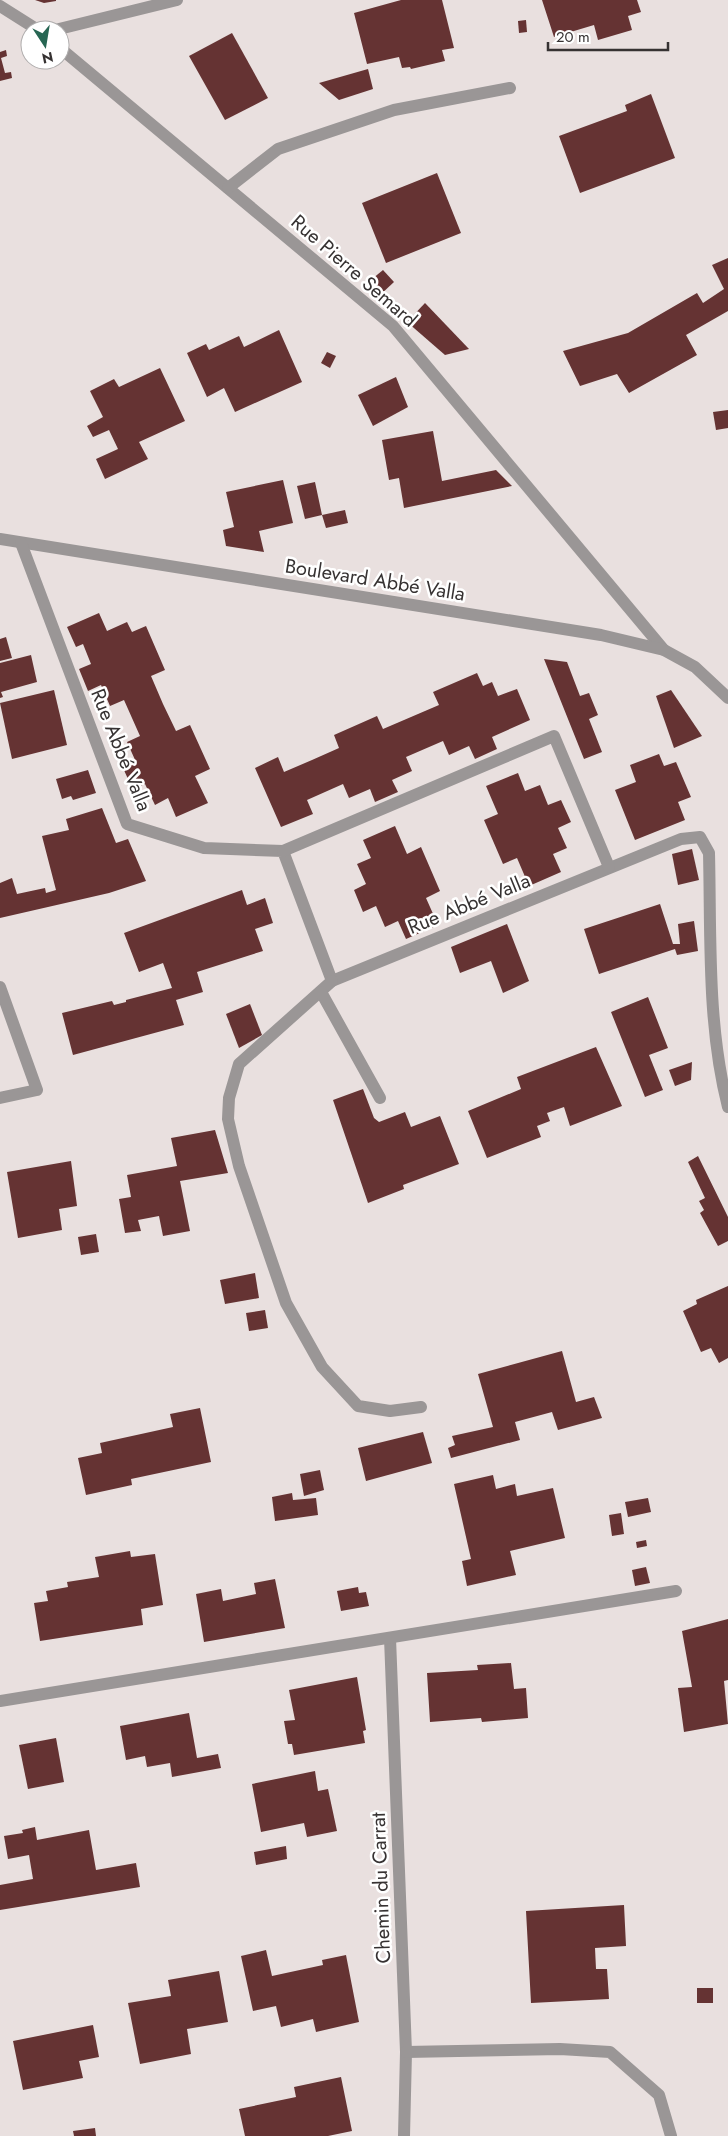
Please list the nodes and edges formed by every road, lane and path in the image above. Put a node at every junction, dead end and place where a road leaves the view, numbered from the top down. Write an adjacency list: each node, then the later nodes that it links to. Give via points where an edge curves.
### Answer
1 (177, 0): 4 (street)
2 (0, 6): 3 (street)
3 (22, 20)
4 (70, 26)
5 (70, 56): 7 (street, Rue Pierre Semard)
6 (510, 88): 7 (street, via 394,110 278,150)
7 (228, 188): 10 (street, Rue Pierre Semard, via 393,326)
8 (0, 539): 9 (street, Boulevard Abbé Valla)
9 (21, 543): 10 (street, Boulevard Abbé Valla, via 591,634); 12 (street, Rue Abbé Valla, via 126,824 204,848)
10 (664, 650): 11 (street, Boulevard Abbé Valla, via 695,667)
11 (728, 698)
12 (283, 851): 13 (street, Rue Abbé Valla, via 554,736); 14 (street)
13 (609, 867): 14 (street, Rue Abbé Valla); 19 (street, Rue Abbé Valla, via 681,839 700,837 709,853 712,997 720,1076)
14 (332, 981): 16 (street)
15 (0, 987): 17 (street, via 37,1090)
16 (322, 992): 18 (street); 20 (street, via 239,1064 229,1098 228,1118 239,1166 286,1303 322,1367 358,1406 390,1410)
17 (0, 1098)
18 (380, 1098)
19 (728, 1107)
20 (421, 1408)
21 (676, 1591): 22 (street)
22 (390, 1638): 23 (street); 24 (street, Chemin du Carrat)
23 (0, 1701)
24 (406, 2052): 25 (street, Chemin du Carrat); 26 (street, via 560,2049 610,2052 659,2096)
25 (404, 2136)
26 (671, 2136)

